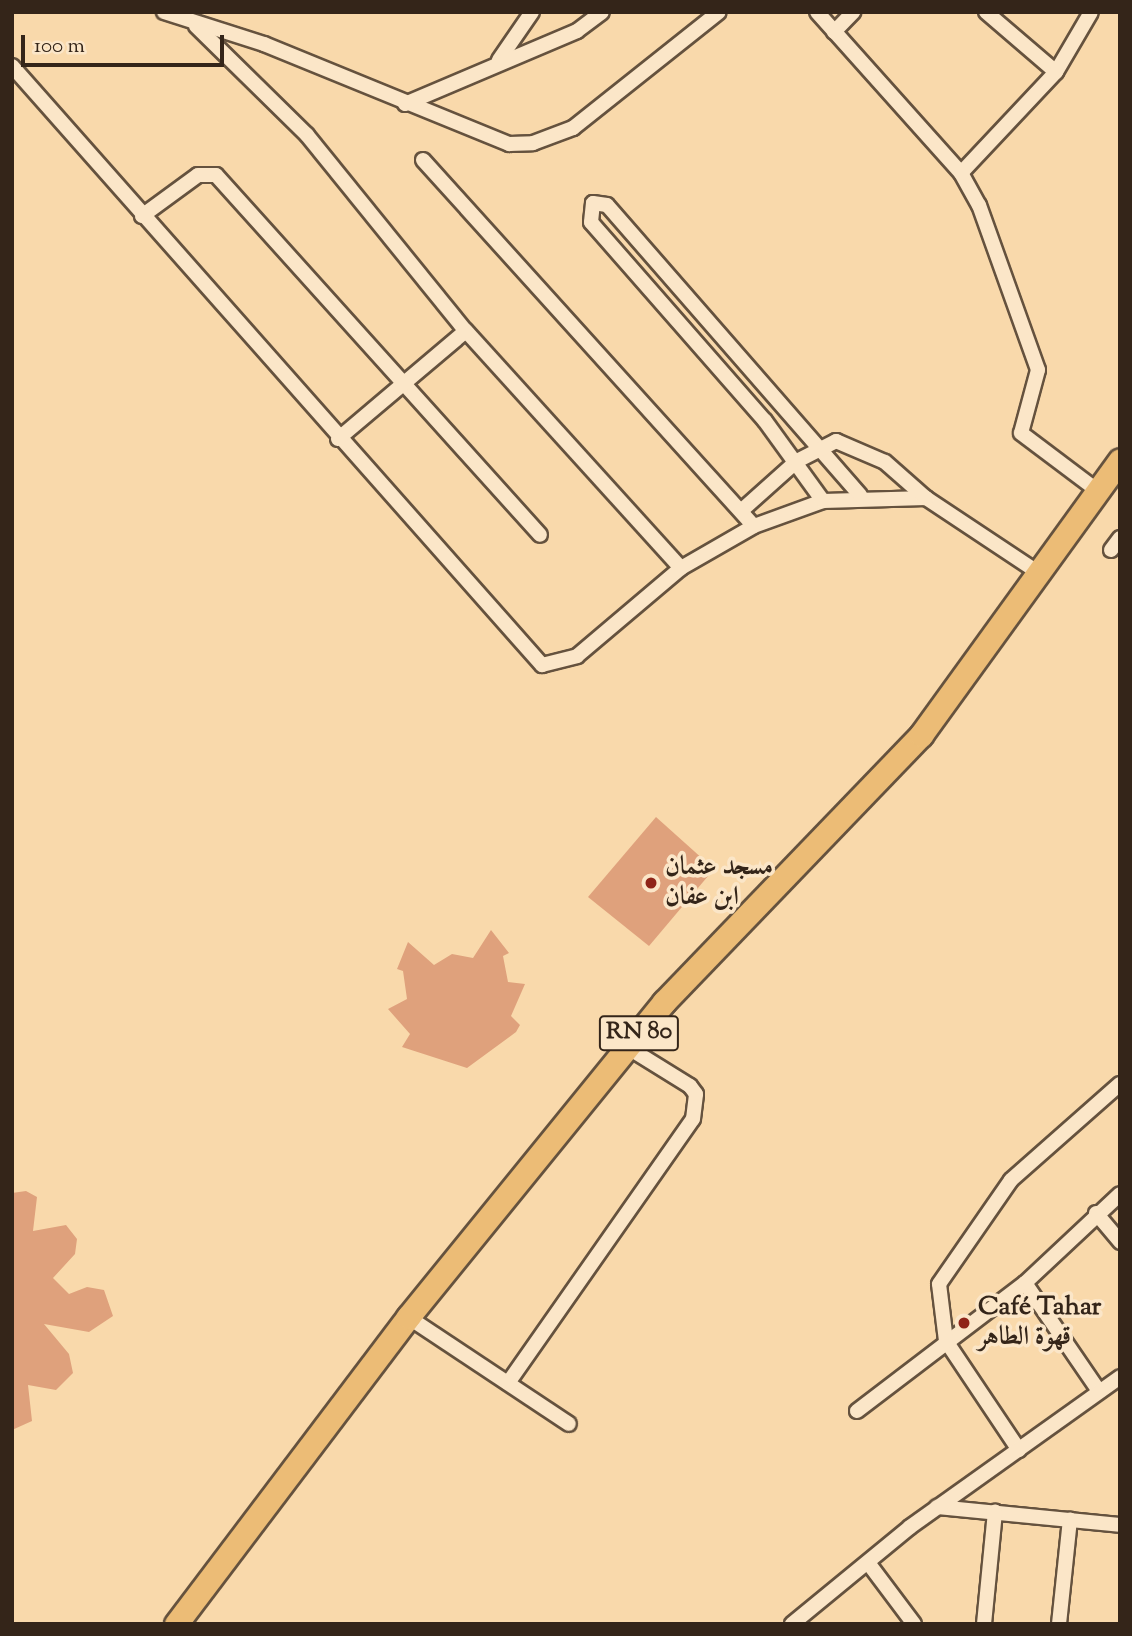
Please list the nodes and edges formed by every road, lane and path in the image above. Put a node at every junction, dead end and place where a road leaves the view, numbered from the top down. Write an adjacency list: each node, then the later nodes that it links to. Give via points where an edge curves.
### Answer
1 (164, 12): 9 (street)
2 (533, 12): 11 (street)
3 (602, 12): 11 (street, via 577,31)
4 (719, 12): 14 (street, via 573,128 533,144 509,144)
5 (817, 12): 10 (street)
6 (853, 12): 10 (street)
7 (986, 12): 13 (street)
8 (1091, 12): 13 (street)
9 (196, 26): 14 (street, via 264,44); 20 (street, via 307,135)
10 (834, 32): 16 (street)
11 (498, 62): 14 (street)
12 (12, 66): 17 (street)
13 (1056, 72): 16 (street)
14 (405, 104)
15 (423, 160): 30 (street)
16 (961, 173): 26 (street, via 979,205 1038,370 1021,433)
17 (142, 216): 21 (street, via 198,175 216,175); 22 (street)
18 (673, 283): 19 (street); 19 (street, via 607,205 593,203 590,222); 23 (street)
19 (654, 297): 25 (street)
20 (466, 331): 21 (street); 33 (street)
21 (403, 386): 22 (street); 32 (street)
22 (338, 439): 33 (street, via 542,665 577,656)
23 (818, 448): 25 (street); 27 (street); 28 (street, via 849,443 908,478)
24 (1120, 460): 26 (main road, RN 80)
25 (797, 461): 29 (street); 30 (street)
26 (1098, 491): 34 (main road, RN 80)
27 (860, 495): 28 (street); 29 (street)
28 (926, 498): 34 (street)
29 (823, 501): 31 (street)
30 (741, 511): 31 (street)
31 (754, 526): 33 (street)
32 (540, 535)
33 (681, 568)
34 (1040, 573): 35 (main road, RN 80, via 921,735)
35 (627, 1048): 41 (main road, RN 80); 44 (street, via 690,1086 696,1094 692,1119)
36 (1120, 1084): 42 (street, via 1011,1180 953,1259 937,1294)
37 (1120, 1194): 38 (street)
38 (1096, 1213): 39 (street); 40 (street)
39 (1120, 1242)
40 (1025, 1283): 42 (street); 45 (street)
41 (408, 1317): 44 (street); 54 (main road, RN 80)
42 (946, 1341): 46 (street); 48 (street)
43 (1120, 1377): 45 (street)
44 (508, 1383): 47 (street)
45 (1099, 1391): 48 (street)
46 (857, 1411)
47 (569, 1424)
48 (1019, 1451): 49 (street)
49 (937, 1507): 50 (street); 53 (street)
50 (995, 1513): 51 (street); 57 (street)
51 (1070, 1520): 52 (street); 58 (street)
52 (1120, 1525)
53 (869, 1564): 55 (street); 56 (street)
54 (176, 1624)
55 (792, 1624)
56 (914, 1624)
57 (984, 1624)
58 (1059, 1624)

